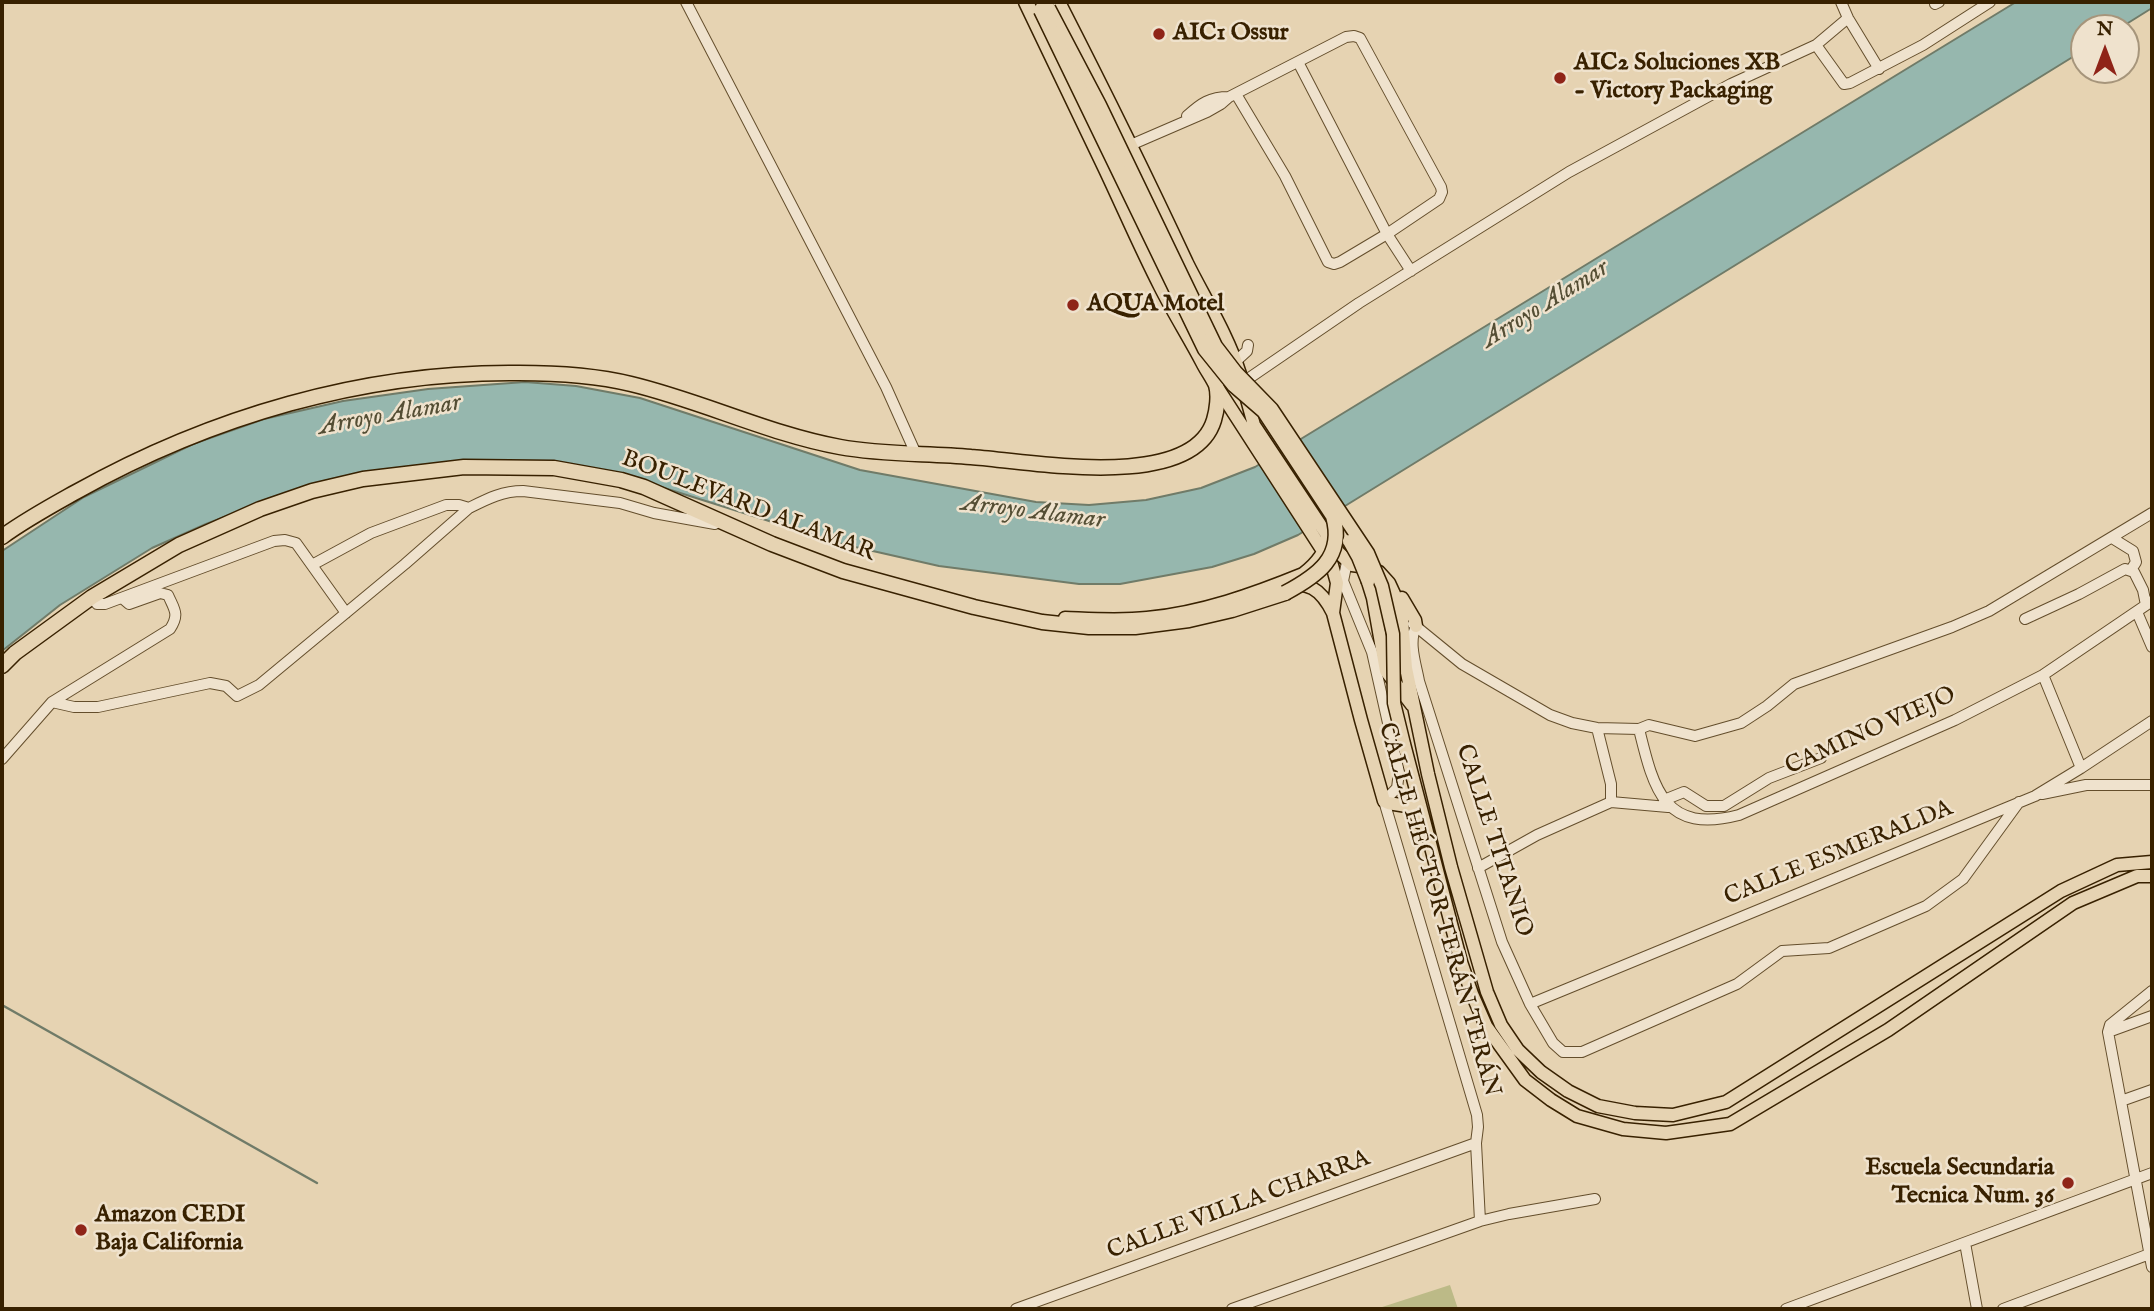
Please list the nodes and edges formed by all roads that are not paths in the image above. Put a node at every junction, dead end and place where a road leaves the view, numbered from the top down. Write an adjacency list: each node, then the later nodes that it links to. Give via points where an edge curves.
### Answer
1 (686, 2): 21 (street)
2 (1026, 2): 12 (highway)
3 (1841, 2): 6 (street)
4 (1990, 2): 9 (street)
5 (1046, 5): 11 (main road); 24 (highway, bridge, via 1205,349 1264,411); 47 (main road, bridge, via 1216,346 1272,409 1368,553 1391,622)
6 (1848, 18): 7 (street); 9 (street)
7 (1816, 45): 9 (street, via 1844,83); 14 (street, via 1731,84 1569,172)
8 (1298, 62): 10 (street); 13 (street); 13 (street, via 1346,37 1360,38 1443,192 1440,199)
9 (1879, 69)
10 (1232, 95): 11 (street); 13 (street, via 1285,176 1328,262 1334,264)
11 (1132, 144): 12 (street); 16 (main road)
12 (1101, 159): 19 (highway, via 1162,289)
13 (1387, 234): 14 (street)
14 (1411, 271): 17 (street)
15 (1248, 345): 16 (street)
16 (1236, 365): 17 (street); 18 (main road)
17 (1259, 371): 18 (street)
18 (1242, 383): 20 (main road)
19 (1217, 387): 20 (main road); 21 (highway, via 1213,424 1202,442 1180,456 1158,461 1126,467 1073,467)
20 (1262, 447): 26 (main road)
21 (916, 453): 27 (highway, via 842,448 632,384 578,374 451,375 338,392 261,411 118,469)
22 (469, 508): 25 (street, via 498,494 523,491 620,503); 31 (street, via 446,505 371,533); 40 (street)
23 (2152, 513): 28 (street)
24 (1333, 516): 34 (highway, BOULEVARD ALAMAR, bridge, via 1335,542 1327,562 1308,581); 47 (main road, bridge, via 1368,582 1383,660)
25 (730, 526): 34 (highway, BOULEVARD ALAMAR, via 843,571 1042,622 1135,627 1189,620 1232,610); 35 (highway, BOULEVARD ALAMAR, via 644,487 594,474 510,467 415,472 312,491 260,509 179,545)
26 (1322, 536): 29 (main road); 30 (main road)
27 (2, 537)
28 (2112, 538): 32 (street, via 2133,551 2136,562); 52 (street, via 1989,611 1794,684 1741,723 1695,736 1649,725)
29 (1324, 551): 33 (main road); 34 (main road, via 1309,570)
30 (1347, 562): 33 (main road); 38 (main road, via 1383,576); 43 (main road, via 1364,560 1388,572); 58 (street, via 1343,581 1372,652 1399,772 1397,788)
31 (312, 565): 36 (street, via 296,543 274,541); 40 (street)
32 (2131, 570): 37 (street); 42 (street, via 2120,571)
33 (1337, 579): 41 (main road, CALLE HÉCTOR TERÁN TERÁN)
34 (1282, 588): 41 (main road, CALLE HÉCTOR TERÁN TERÁN, via 1299,583 1318,590)
35 (92, 597): 36 (street, via 97,604); 45 (highway, BOULEVARD ALAMAR)
36 (122, 598): 48 (street, via 129,604 160,593 167,595 177,614 175,622)
37 (2149, 603): 39 (street, CAMINO VIEJO)
38 (1400, 612): 43 (street); 49 (main road)
39 (2137, 612): 44 (street); 46 (street, CAMINO VIEJO)
40 (346, 613): 48 (street, via 259,685 237,696 210,683 98,707)
41 (1333, 613): 58 (main road, CALLE HÉCTOR TERÁN TERÁN)
42 (2025, 619)
43 (1416, 626): 51 (street, via 1462,664 1526,703); 63 (street, CALLE TITANIO, via 1413,650 1419,681)
44 (2152, 647)
45 (2, 666)
46 (2043, 675): 55 (street); 61 (street, CAMINO VIEJO, via 1955,720 1739,815 1697,820)
47 (1393, 680): 49 (main road); 64 (main road, bridge, via 1394,704)
48 (52, 702): 54 (street)
49 (1414, 708): 62 (main road, via 1451,867 1501,1025 1541,1072 1598,1106 1674,1115 1726,1102 2061,891 2117,865)
50 (2152, 721): 55 (street, CALLE ESMERALDA)
51 (1598, 729): 52 (street); 59 (street)
52 (1639, 729): 61 (street)
53 (1821, 758): 61 (street, via 1769,778 1724,806 1706,806 1684,792)
54 (2, 759)
55 (2081, 768): 57 (street, CALLE ESMERALDA)
56 (2152, 785): 57 (street, via 2086,785)
57 (2035, 796): 60 (street, CALLE ESMERALDA)
58 (1384, 801): 64 (main road, via 1415,809 1431,867); 72 (street, CALLE HÉCTOR TERÁN TERÁN, via 1477,1115)
59 (1611, 802): 61 (street); 63 (street)
60 (2020, 802): 67 (street, CALLE ESMERALDA); 67 (street, CALLE TITANIO, via 1963,879 1926,906 1829,948 1782,951 1737,984 1581,1052 1557,1048)
61 (1666, 804)
62 (2152, 862)
63 (1478, 868): 67 (street, CALLE TITANIO, via 1502,942)
64 (1440, 876): 65 (main road, via 1472,994 1486,1026 1525,1080 1577,1116 1623,1129 1666,1133 1730,1124 1888,1030 2073,903 2137,876)
65 (2152, 876)
66 (2152, 991): 69 (street, via 2110,1025)
67 (1530, 1004)
68 (2152, 1016): 69 (street)
69 (2108, 1032): 71 (street)
70 (2152, 1090): 71 (street)
71 (2121, 1101): 74 (street)
72 (1476, 1143): 76 (street, CALLE HÉCTOR TERÁN TERÁN); 80 (street, CALLE VILLA CHARRA)
73 (2152, 1173): 74 (street)
74 (2136, 1179): 77 (street); 78 (street)
75 (1595, 1199): 76 (street)
76 (1480, 1222): 81 (street)
77 (1965, 1243): 82 (street); 83 (street)
78 (2151, 1254): 79 (street); 84 (street)
79 (2152, 1266)
80 (1016, 1309)
81 (1232, 1309)
82 (1786, 1309)
83 (1977, 1309)
84 (2003, 1309)

